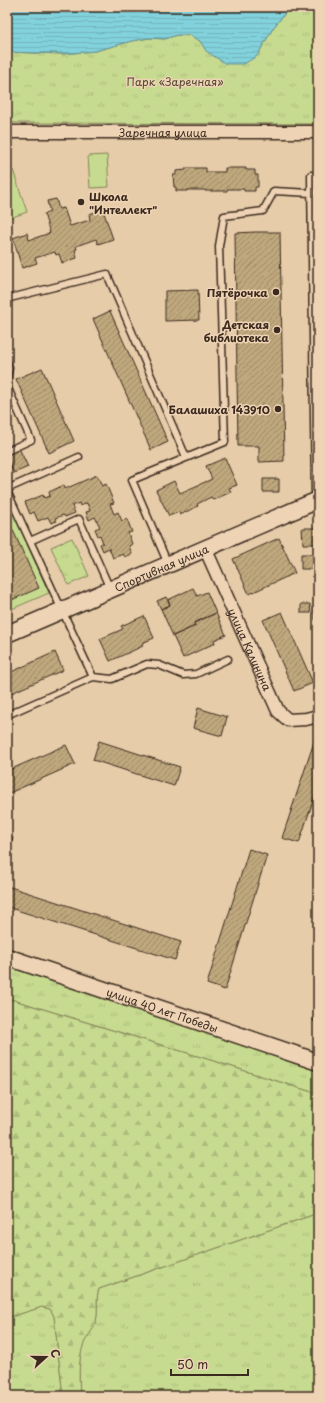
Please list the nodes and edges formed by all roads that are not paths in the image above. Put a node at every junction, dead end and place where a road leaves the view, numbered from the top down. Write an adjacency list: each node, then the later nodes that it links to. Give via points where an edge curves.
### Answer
1 (7, 132): 2 (street, Заречная улица)
2 (318, 132)
3 (311, 175): 4 (lane)
4 (311, 193): 11 (lane, via 274,191 263,211 224,216 219,246 226,442); 13 (lane)
5 (7, 296): 11 (lane, via 10,298 107,274)
6 (7, 364): 7 (lane)
7 (7, 378)
8 (7, 386): 9 (lane, via 31,440)
9 (7, 451)
10 (79, 457): 12 (lane)
11 (186, 457): 16 (lane, via 132,480)
12 (7, 490): 14 (lane)
13 (317, 500): 15 (main road, Спортивная улица)
14 (30, 541): 17 (lane, via 79,519); 18 (lane)
15 (205, 548): 16 (main road, Спортивная улица); 23 (street, улица Калинина, via 278,711 288,720)
16 (168, 564): 17 (main road, Спортивная улица)
17 (110, 589): 18 (main road, Спортивная улица)
18 (62, 610): 19 (main road, Спортивная улица); 21 (lane)
19 (7, 634)
20 (228, 659): 21 (lane, via 196,674 183,675 159,665 147,664 112,680)
21 (93, 677): 22 (lane)
22 (7, 715)
23 (318, 716)
24 (7, 957): 25 (main road, улица 40 лет Победы)
25 (318, 1062)

